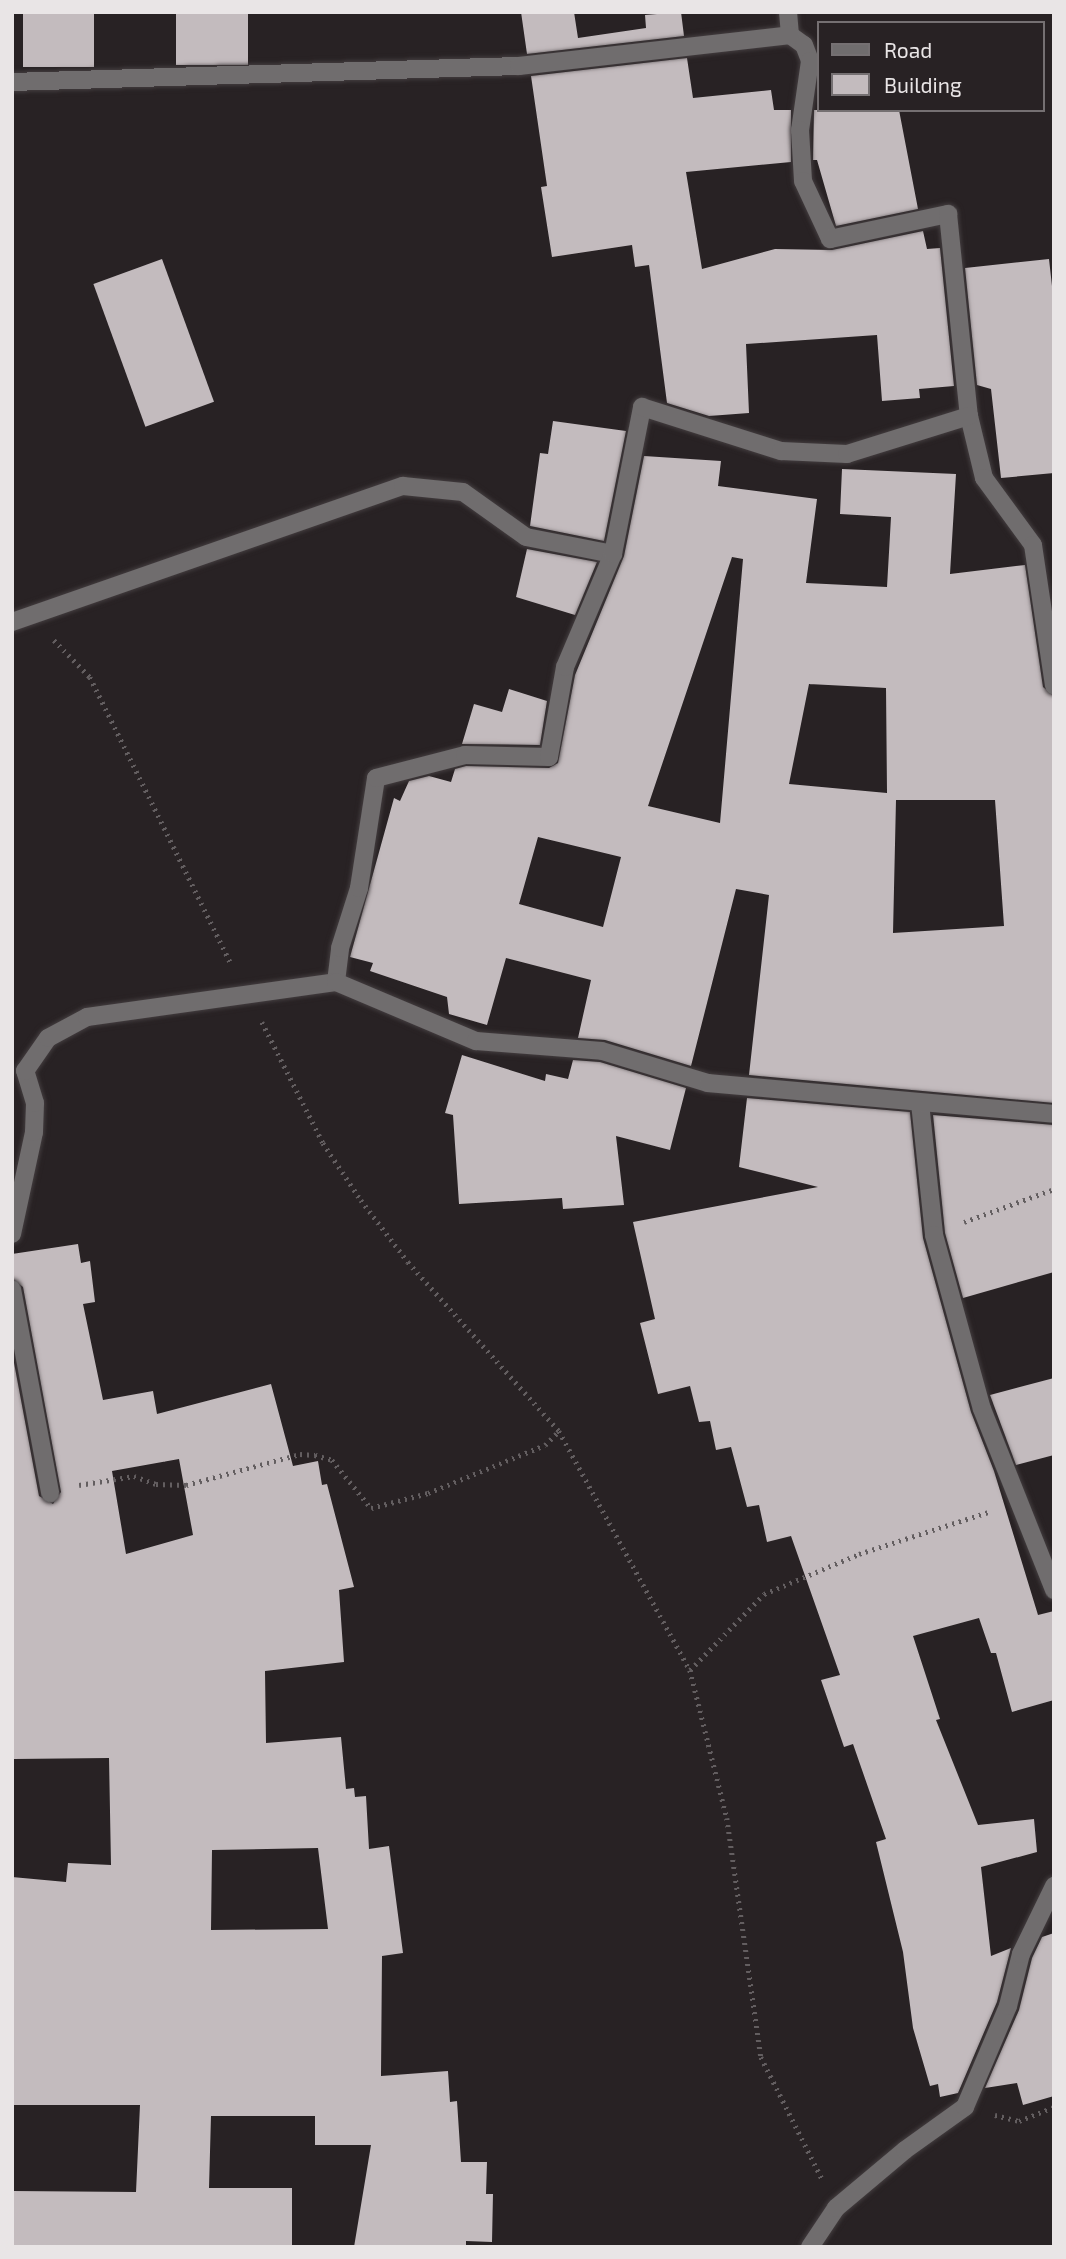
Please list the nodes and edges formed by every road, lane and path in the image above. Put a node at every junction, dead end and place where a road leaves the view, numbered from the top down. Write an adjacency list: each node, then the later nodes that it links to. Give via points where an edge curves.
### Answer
1 (788, 12): 2 (street)
2 (790, 35): 3 (street, via 519,65); 4 (street, via 804,45 810,61 800,130 803,181 830,239 948,214)
3 (12, 82)
4 (969, 416): 5 (street, via 847,454 781,451 642,407); 8 (street, via 984,478 1033,545)
5 (613, 554): 6 (street, via 526,537 463,492 403,486 324,517); 9 (street, via 565,667 549,757 465,755 376,778 359,888 340,948)
6 (30, 614): 7 (street); 10 (path, via 90,677)
7 (12, 622)
8 (1054, 685)
9 (336, 982): 10 (street); 11 (street, via 475,1041 603,1051 708,1083)
10 (247, 995): 14 (street, via 86,1017 48,1038 25,1071 35,1103 34,1132); 17 (path, via 323,1143 360,1200 408,1262)
11 (920, 1103): 12 (street); 15 (street)
12 (1054, 1114)
13 (1054, 1189): 15 (path)
14 (12, 1234)
15 (934, 1235): 19 (street, via 982,1409)
16 (12, 1289): 18 (street)
17 (559, 1431): 18 (path, via 545,1445 428,1493 371,1508 332,1460 315,1454 300,1454 186,1485 134,1476 102,1478); 21 (path)
18 (50, 1493)
19 (1018, 1502): 20 (street); 21 (path, via 859,1554 764,1594)
20 (1054, 1591)
21 (690, 1670): 25 (path, via 727,1818 761,2057)
22 (1054, 1886): 23 (street, via 1021,1955 1008,2006)
23 (965, 2107): 24 (path, via 1019,2121); 25 (street)
24 (1054, 2107)
25 (836, 2208): 26 (street)
26 (810, 2247)

